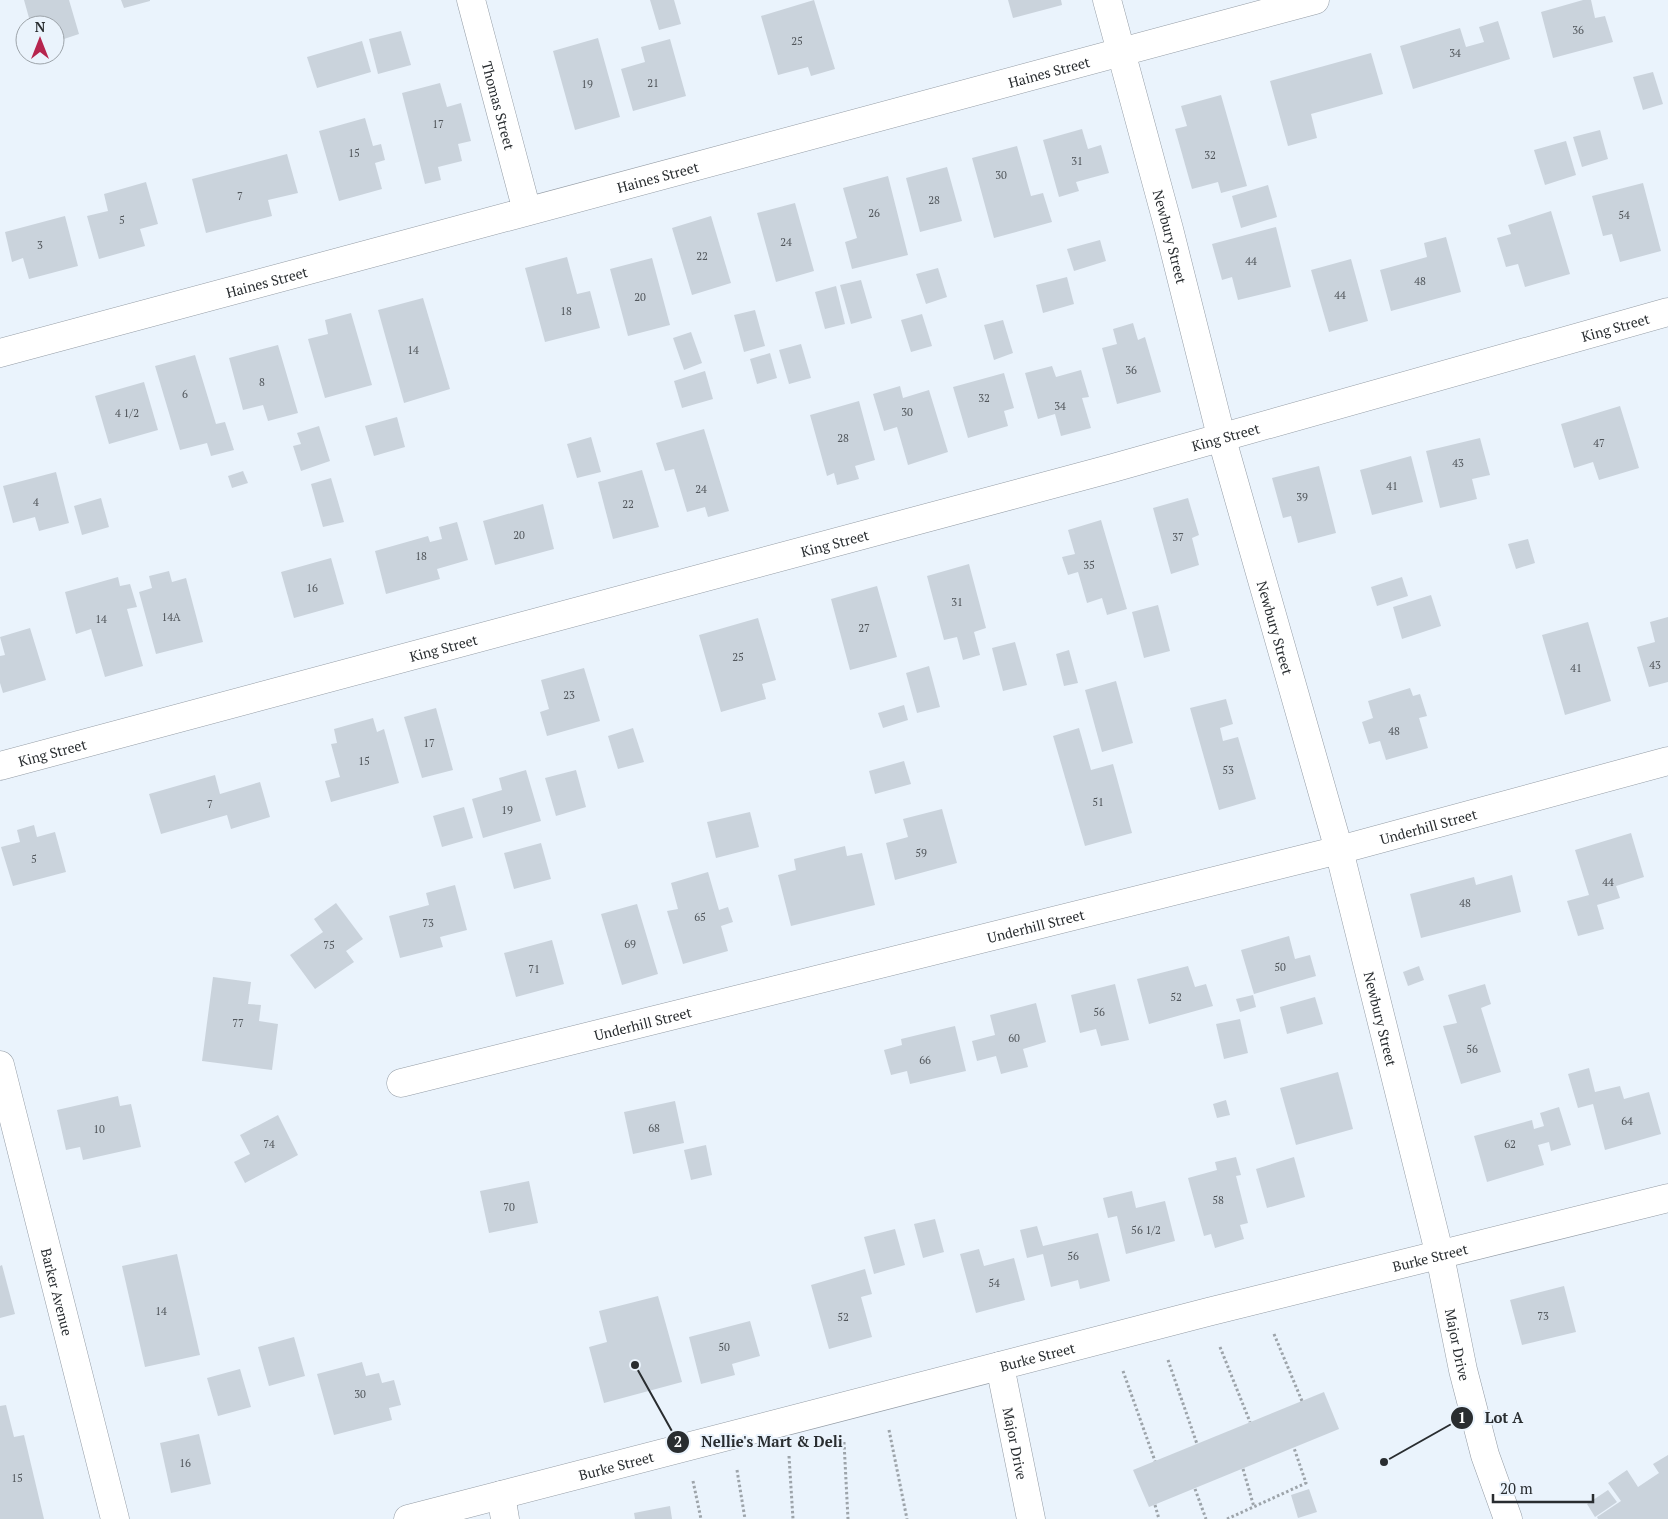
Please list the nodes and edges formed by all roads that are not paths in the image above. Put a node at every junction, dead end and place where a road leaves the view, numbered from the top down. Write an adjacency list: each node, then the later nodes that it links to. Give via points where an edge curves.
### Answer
1 (472, 0): 5 (street, Thomas Street)
2 (1107, 0): 4 (street, Newbury Street)
3 (1315, 0): 4 (street, Haines Street)
4 (1121, 52): 5 (street, Haines Street); 8 (street, Newbury Street)
5 (527, 211): 7 (street, Haines Street)
6 (1668, 312): 8 (street, King Street)
7 (0, 353)
8 (1221, 436): 10 (street, King Street, via 1113,468); 11 (street, Newbury Street)
9 (1668, 761): 11 (street, Underhill Street)
10 (0, 766)
11 (1339, 850): 13 (street, Underhill Street); 15 (street, Newbury Street)
12 (0, 1065): 18 (street, Barker Avenue)
13 (401, 1083)
14 (1668, 1198): 15 (street, Burke Street)
15 (1440, 1256): 16 (street, Burke Street); 21 (street, Major Drive, via 1485,1455)
16 (1000, 1366): 17 (street, Burke Street); 20 (street, Major Drive)
17 (503, 1507): 19 (street, Burke Street)
18 (115, 1519)
19 (408, 1519)
20 (1030, 1519)
21 (1508, 1519)

